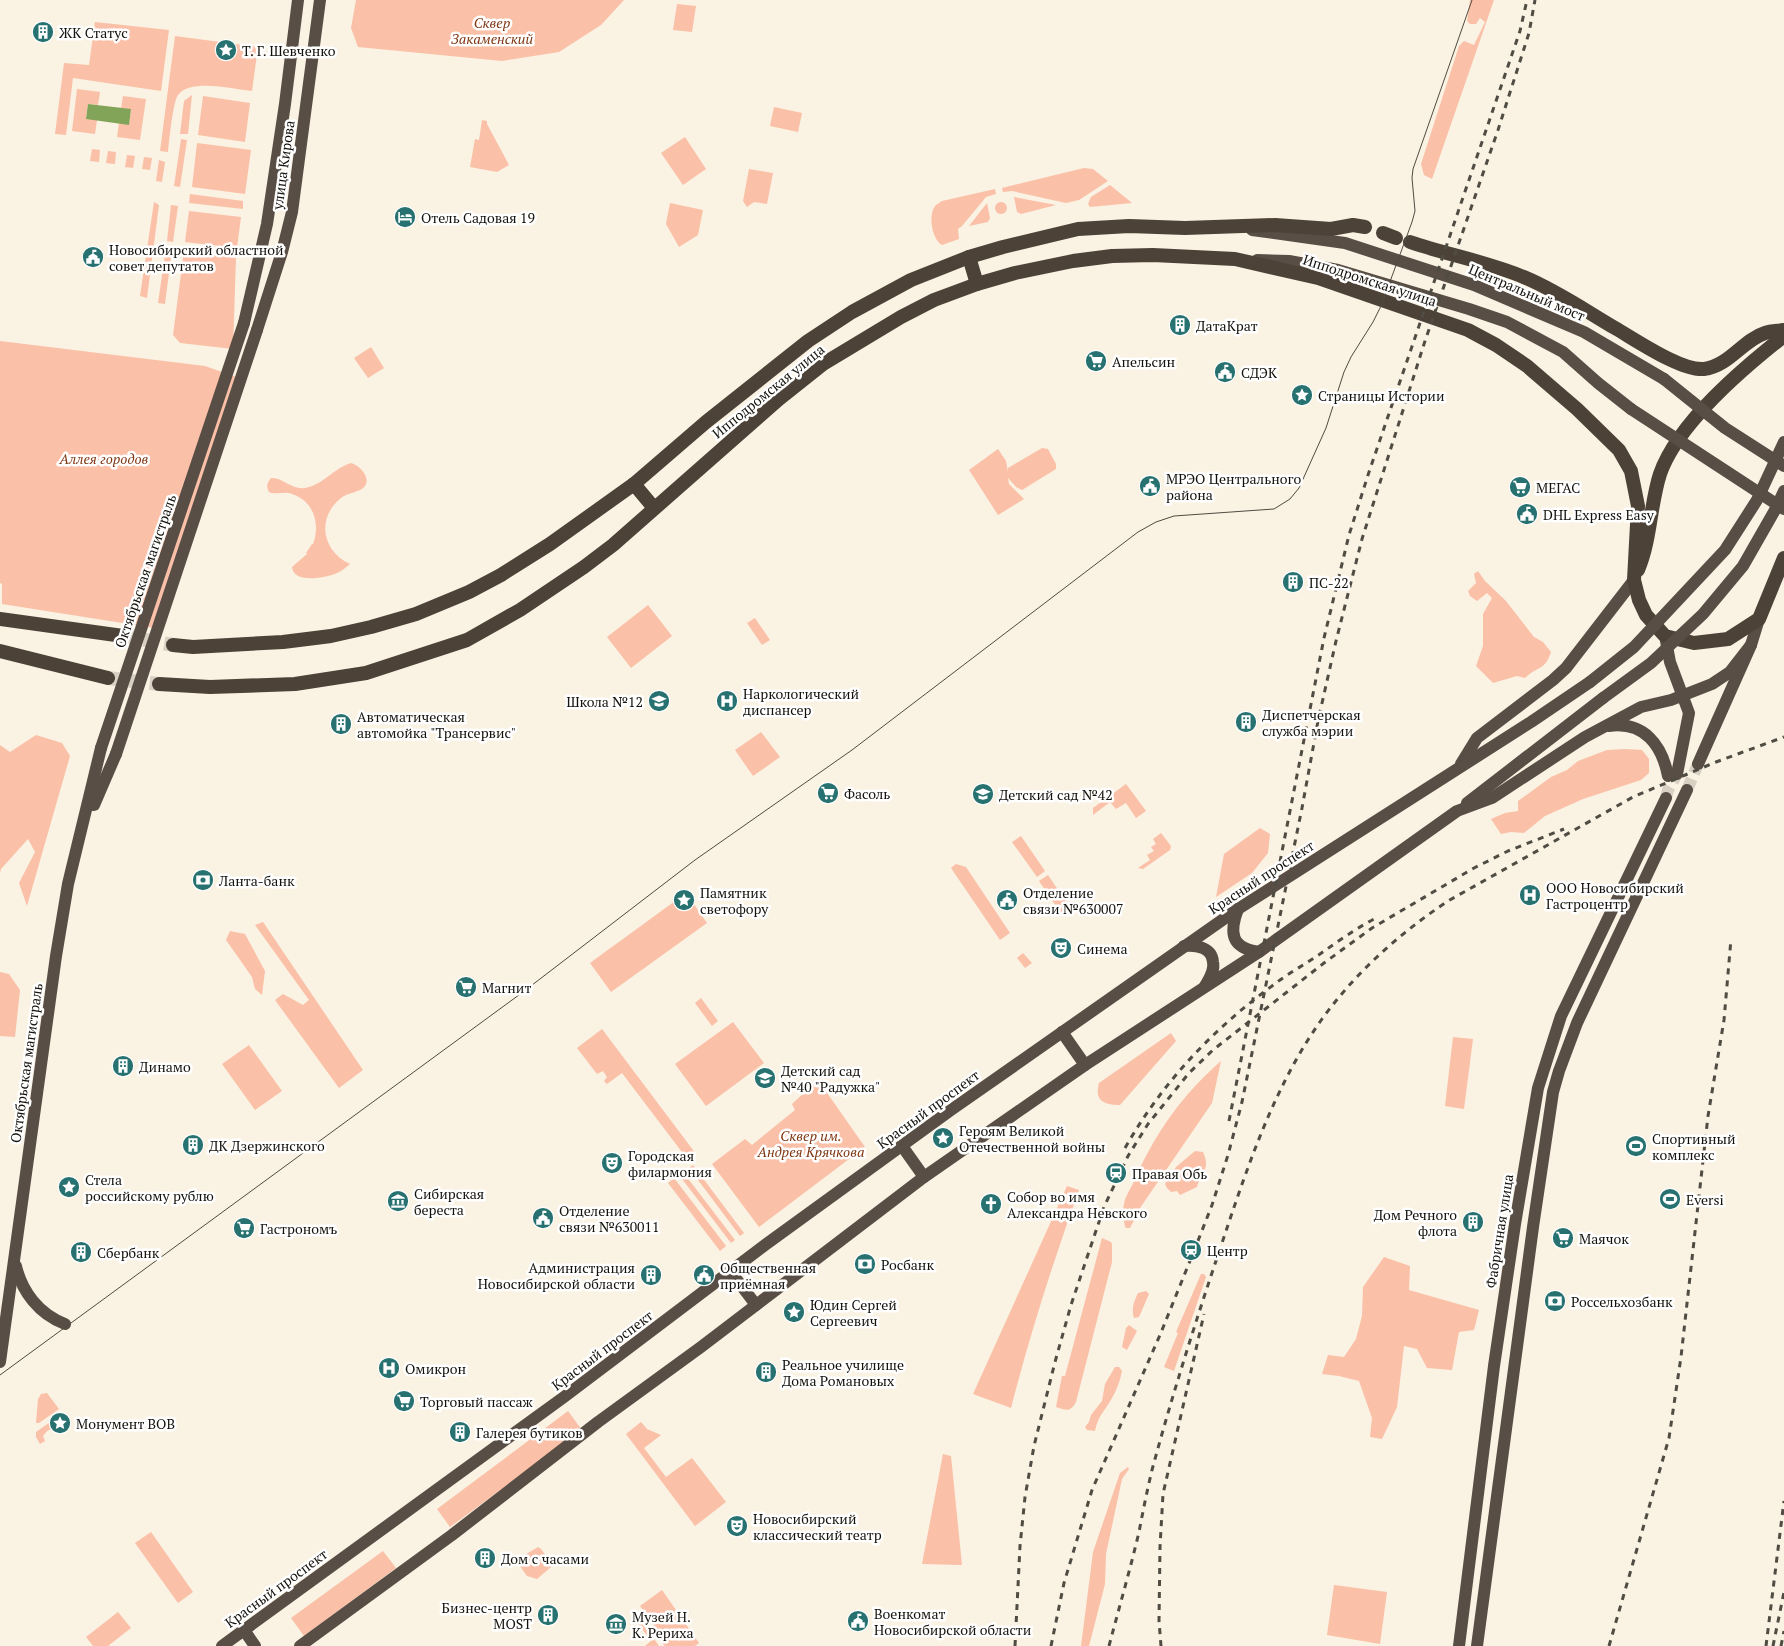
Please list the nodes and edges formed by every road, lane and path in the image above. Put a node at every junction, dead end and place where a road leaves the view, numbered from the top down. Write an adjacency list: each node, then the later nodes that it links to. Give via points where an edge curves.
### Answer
1 (298, 0): 9 (main road, улица Кирова, via 267,224)
2 (320, 0): 10 (main road, улица Кирова, via 292,212)
3 (1224, 226): 4 (highway, Ипподромская улица); 6 (highway, Ипподромская улица, via 1078,229); 14 (main road, Центральный мост, bridge, via 1345,242 1474,285 1584,332 1664,380 1725,428)
4 (1365, 227)
5 (1410, 242): 11 (highway, via 1526,278 1692,369 1718,365 1765,333)
6 (969, 257): 8 (highway); 15 (highway, Ипподромская улица, via 911,280 852,312 808,341)
7 (1235, 259): 8 (highway, Ипподромская улица, via 1112,256 1015,273); 18 (main road, bridge, via 1289,261 1338,270 1507,322 1563,352 1631,409); 20 (highway, Ипподромская улица, via 1318,278 1468,330 1496,344 1527,366 1619,450 1631,471 1638,506)
8 (977, 284): 17 (highway, Ипподромская улица, via 926,304 823,364)
9 (244, 324): 37 (main road, Октябрьская магистраль, bridge, via 101,748)
10 (257, 330): 37 (main road, Октябрьская магистраль, bridge, via 116,754)
11 (1784, 330)
12 (1784, 336): 20 (highway, via 1728,384 1669,452 1655,494 1645,554)
13 (1784, 442): 33 (main road, bridge, via 1757,500 1725,550 1682,598 1634,646 1590,682)
14 (1784, 466)
15 (634, 484): 17 (highway); 25 (highway, Ипподромская улица, via 501,575 416,614 339,634 283,642 194,647)
16 (1784, 492): 36 (main road, bridge, via 1743,566 1703,614 1651,663)
17 (654, 508): 29 (highway, Ипподромская улица, via 613,545 576,572 520,610 467,640 366,672 295,684 210,687)
18 (1784, 509)
19 (1784, 558): 22 (highway)
20 (1634, 580): 24 (highway, Ипподромская улица, via 1646,615); 33 (main road, Красный проспект, via 1566,668 1477,738)
21 (0, 619): 23 (highway)
22 (1759, 619): 24 (highway, via 1728,639 1694,643); 26 (main road)
23 (123, 636)
24 (1665, 636): 30 (main road, via 1667,654)
25 (173, 645)
26 (1751, 645): 30 (main road, via 1730,672 1712,684); 32 (main road)
27 (0, 651): 28 (highway)
28 (108, 678)
29 (159, 684)
30 (1683, 696): 31 (main road, via 1641,707); 31 (main road, via 1689,713 1672,775 1648,736 1631,726)
31 (1604, 726): 36 (main road, via 1492,798)
32 (1698, 764)
33 (1459, 767): 38 (main road, Красный проспект)
34 (1687, 790): 56 (main road, via 1577,1023 1559,1070 1531,1237)
35 (1666, 798): 55 (main road, Фабричная улица, via 1561,1016 1534,1104 1496,1357)
36 (1457, 810): 40 (main road)
37 (82, 830): 46 (main road, Октябрьская магистраль, via 68,884 56,956)
38 (1238, 909): 39 (main road, Красный проспект); 40 (main road, via 1232,934 1247,950)
39 (1184, 946): 41 (main road, via 1200,946 1214,962); 42 (main road, Красный проспект)
40 (1259, 952): 41 (main road)
41 (1204, 988): 43 (main road)
42 (1062, 1032): 43 (main road); 44 (main road, Красный проспект)
43 (1085, 1065): 45 (main road)
44 (902, 1146): 45 (main road); 47 (main road, Красный проспект)
45 (924, 1177): 48 (main road)
46 (14, 1257): 49 (main road, via 19,1280 28,1297 55,1321); 50 (main road, Октябрьская магистраль)
47 (731, 1272): 48 (main road); 51 (main road, Красный проспект)
48 (756, 1304): 54 (main road)
49 (65, 1324)
50 (0, 1362)
51 (244, 1630): 52 (main road, Красный проспект); 53 (main road)
52 (222, 1646)
53 (255, 1646)
54 (300, 1646)
55 (1459, 1646)
56 (1476, 1646)

